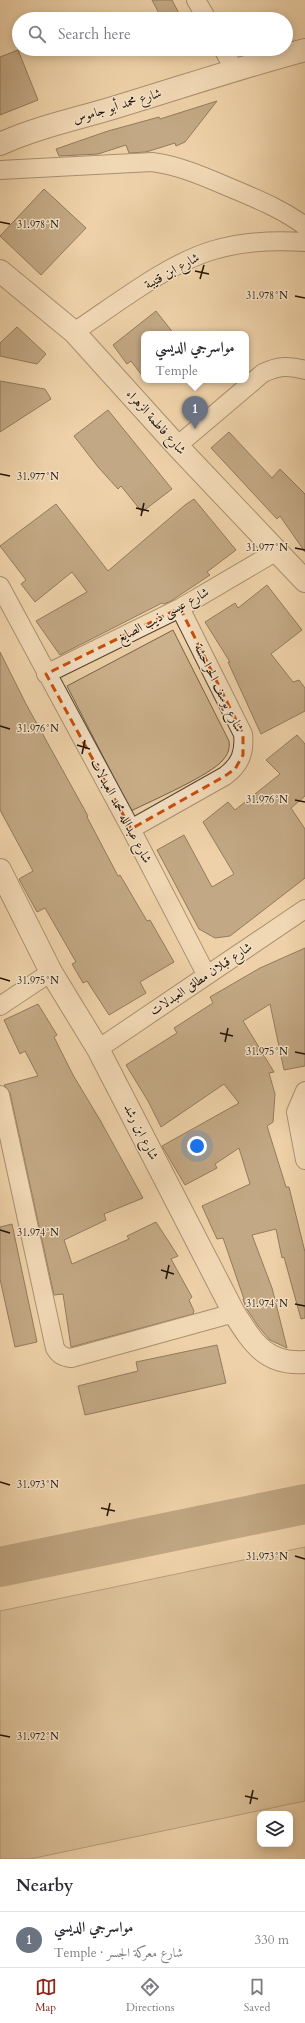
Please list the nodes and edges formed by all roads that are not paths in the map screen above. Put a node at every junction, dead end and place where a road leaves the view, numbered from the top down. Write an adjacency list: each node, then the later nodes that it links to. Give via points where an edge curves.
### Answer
1 (196, 0): 2 (street)
2 (203, 12)
3 (305, 50): 4 (street, شارع محمد أبو جاموس)
4 (293, 53)
5 (227, 56): 7 (street)
6 (283, 56): 7 (street, شارع محمد أبو جاموس)
7 (234, 69): 8 (street, شارع محمد أبو جاموس, via 116,107 23,133)
8 (0, 144)
9 (0, 170): 10 (street, via 152,162 168,164 272,205)
10 (305, 226)
11 (305, 242): 13 (street, شارع ابن قتيبة, via 270,240 214,250 188,260 165,272)
12 (0, 271): 13 (street, شارع فاطمة الزهراء)
13 (74, 332): 15 (street, شارع فاطمة الزهراء)
14 (305, 370): 15 (street, via 286,366 262,373)
15 (177, 446): 16 (street, شارع فاطمة الزهراء)
16 (277, 551): 17 (street, شارع فاطمة الزهراء); 19 (street, شارع عيسى ذيب الصايغ)
17 (305, 581)
18 (0, 586): 20 (street, شارع عبدالله محمد العبدلات)
19 (180, 608): 20 (street, شارع عيسى ذيب الصايغ); 21 (street, شارع يوسف الحراحشة, via 243,734 243,755 235,769 225,776)
20 (46, 674): 21 (street, شارع عبدالله محمد العبدلات)
21 (131, 829): 25 (street, شارع عبدالله محمد العبدلات)
22 (0, 870): 24 (street, شارع ابن رشد)
23 (305, 909): 25 (street, شارع قبلان مطلق العبدلات)
24 (51, 972): 26 (street); 27 (street, شارع ابن رشد)
25 (206, 974): 27 (street, شارع قبلان مطلق العبدلات)
26 (0, 1006)
27 (98, 1049): 31 (street, شارع ابن رشد)
28 (305, 1091): 30 (street, via 296,1112)
29 (0, 1095): 31 (street, via 45,1308 58,1353 71,1358)
30 (305, 1160)
31 (234, 1313): 32 (street, شارع ابن رشد, via 257,1348 274,1358 291,1363)
32 (305, 1362)

